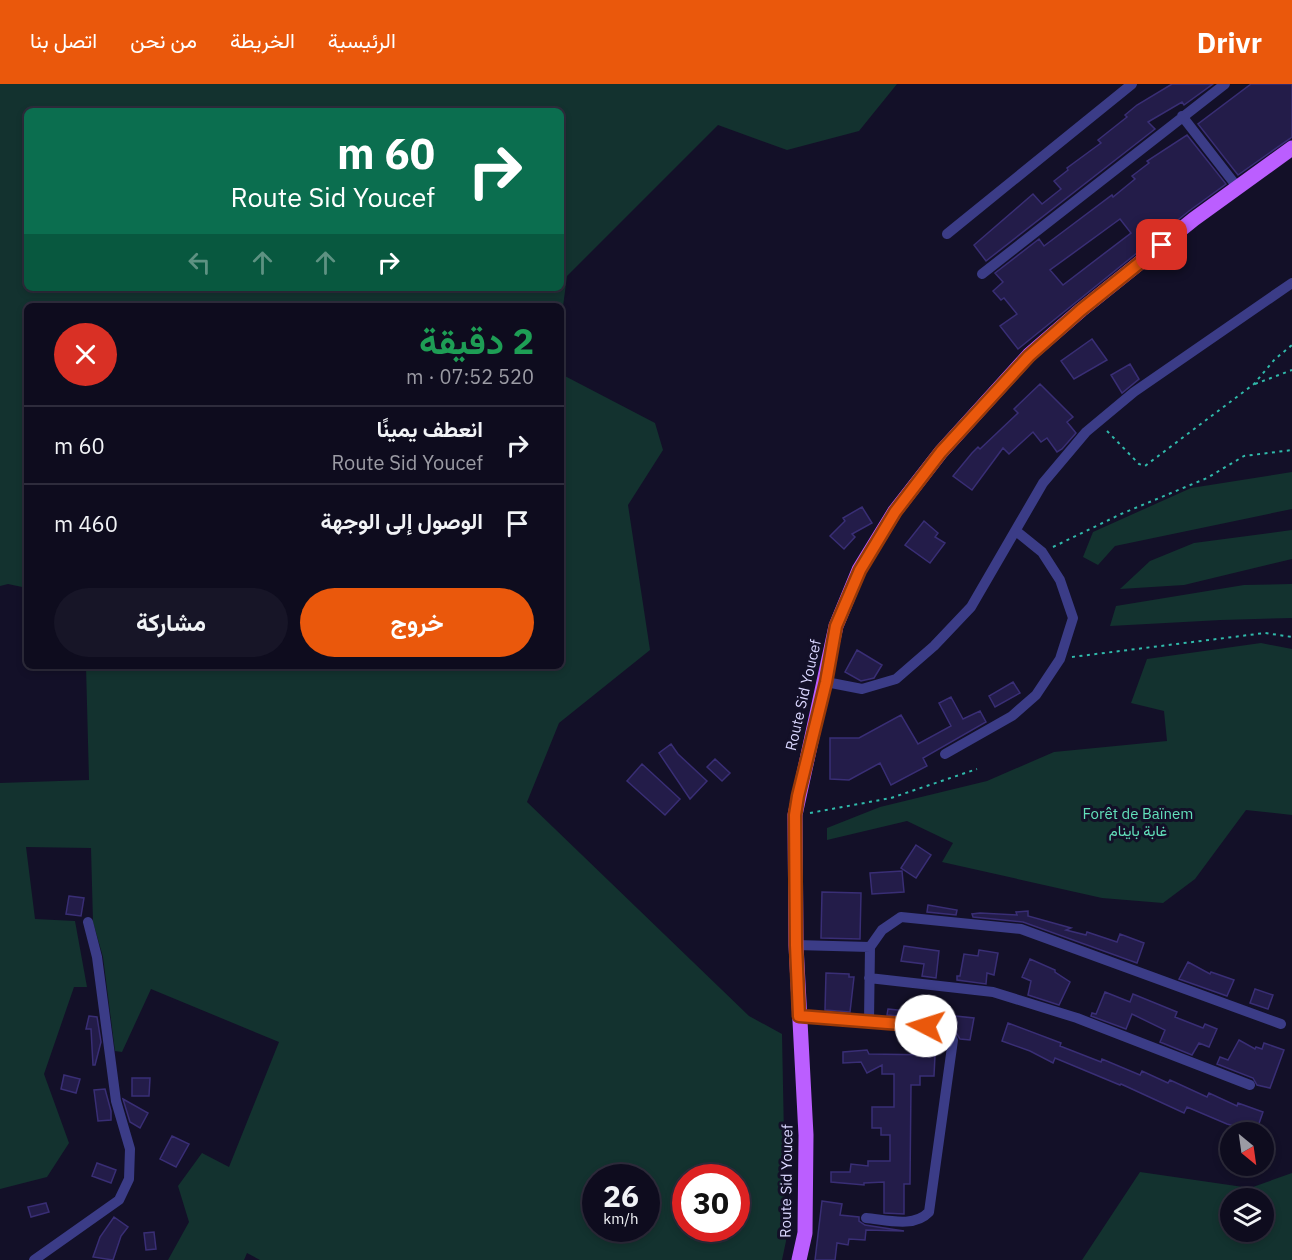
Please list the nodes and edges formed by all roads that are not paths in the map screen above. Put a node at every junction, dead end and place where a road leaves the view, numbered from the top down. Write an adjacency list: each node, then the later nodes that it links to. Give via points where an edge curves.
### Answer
1 (1132, 84): 6 (street)
2 (1225, 84): 3 (street)
3 (1182, 116): 5 (street); 7 (street)
4 (1292, 148): 5 (main road, Route Sid Youcef)
5 (1238, 188): 10 (main road, Route Sid Youcef, via 1089,303 1029,356 941,452 895,512 860,570 836,626)
6 (947, 234)
7 (982, 274)
8 (1292, 282): 9 (street, via 1134,392 1086,432 1043,483)
9 (1016, 531): 10 (street, via 971,607 896,679 862,689); 11 (street, via 1042,552 1060,580 1072,618 1060,658 1036,695 1012,716)
10 (826, 682): 13 (main road, Route Sid Youcef, via 795,815)
11 (945, 754)
12 (88, 922): 21 (street, via 97,957 116,1101 130,1149 129,1179 119,1200)
13 (796, 945): 14 (street); 16 (main road, Route Sid Youcef)
14 (870, 947): 15 (street); 18 (street, via 882,930 902,917 1021,929)
15 (869, 978): 17 (street); 19 (street, via 993,992 1077,1018)
16 (799, 1016): 17 (street); 22 (main road, Route Sid Youcef, via 806,1136 805,1233)
17 (869, 1021): 20 (street, via 945,1027 953,1040 929,1212 913,1222)
18 (1281, 1024)
19 (1250, 1085)
20 (866, 1218)
21 (34, 1260)
22 (799, 1260)

